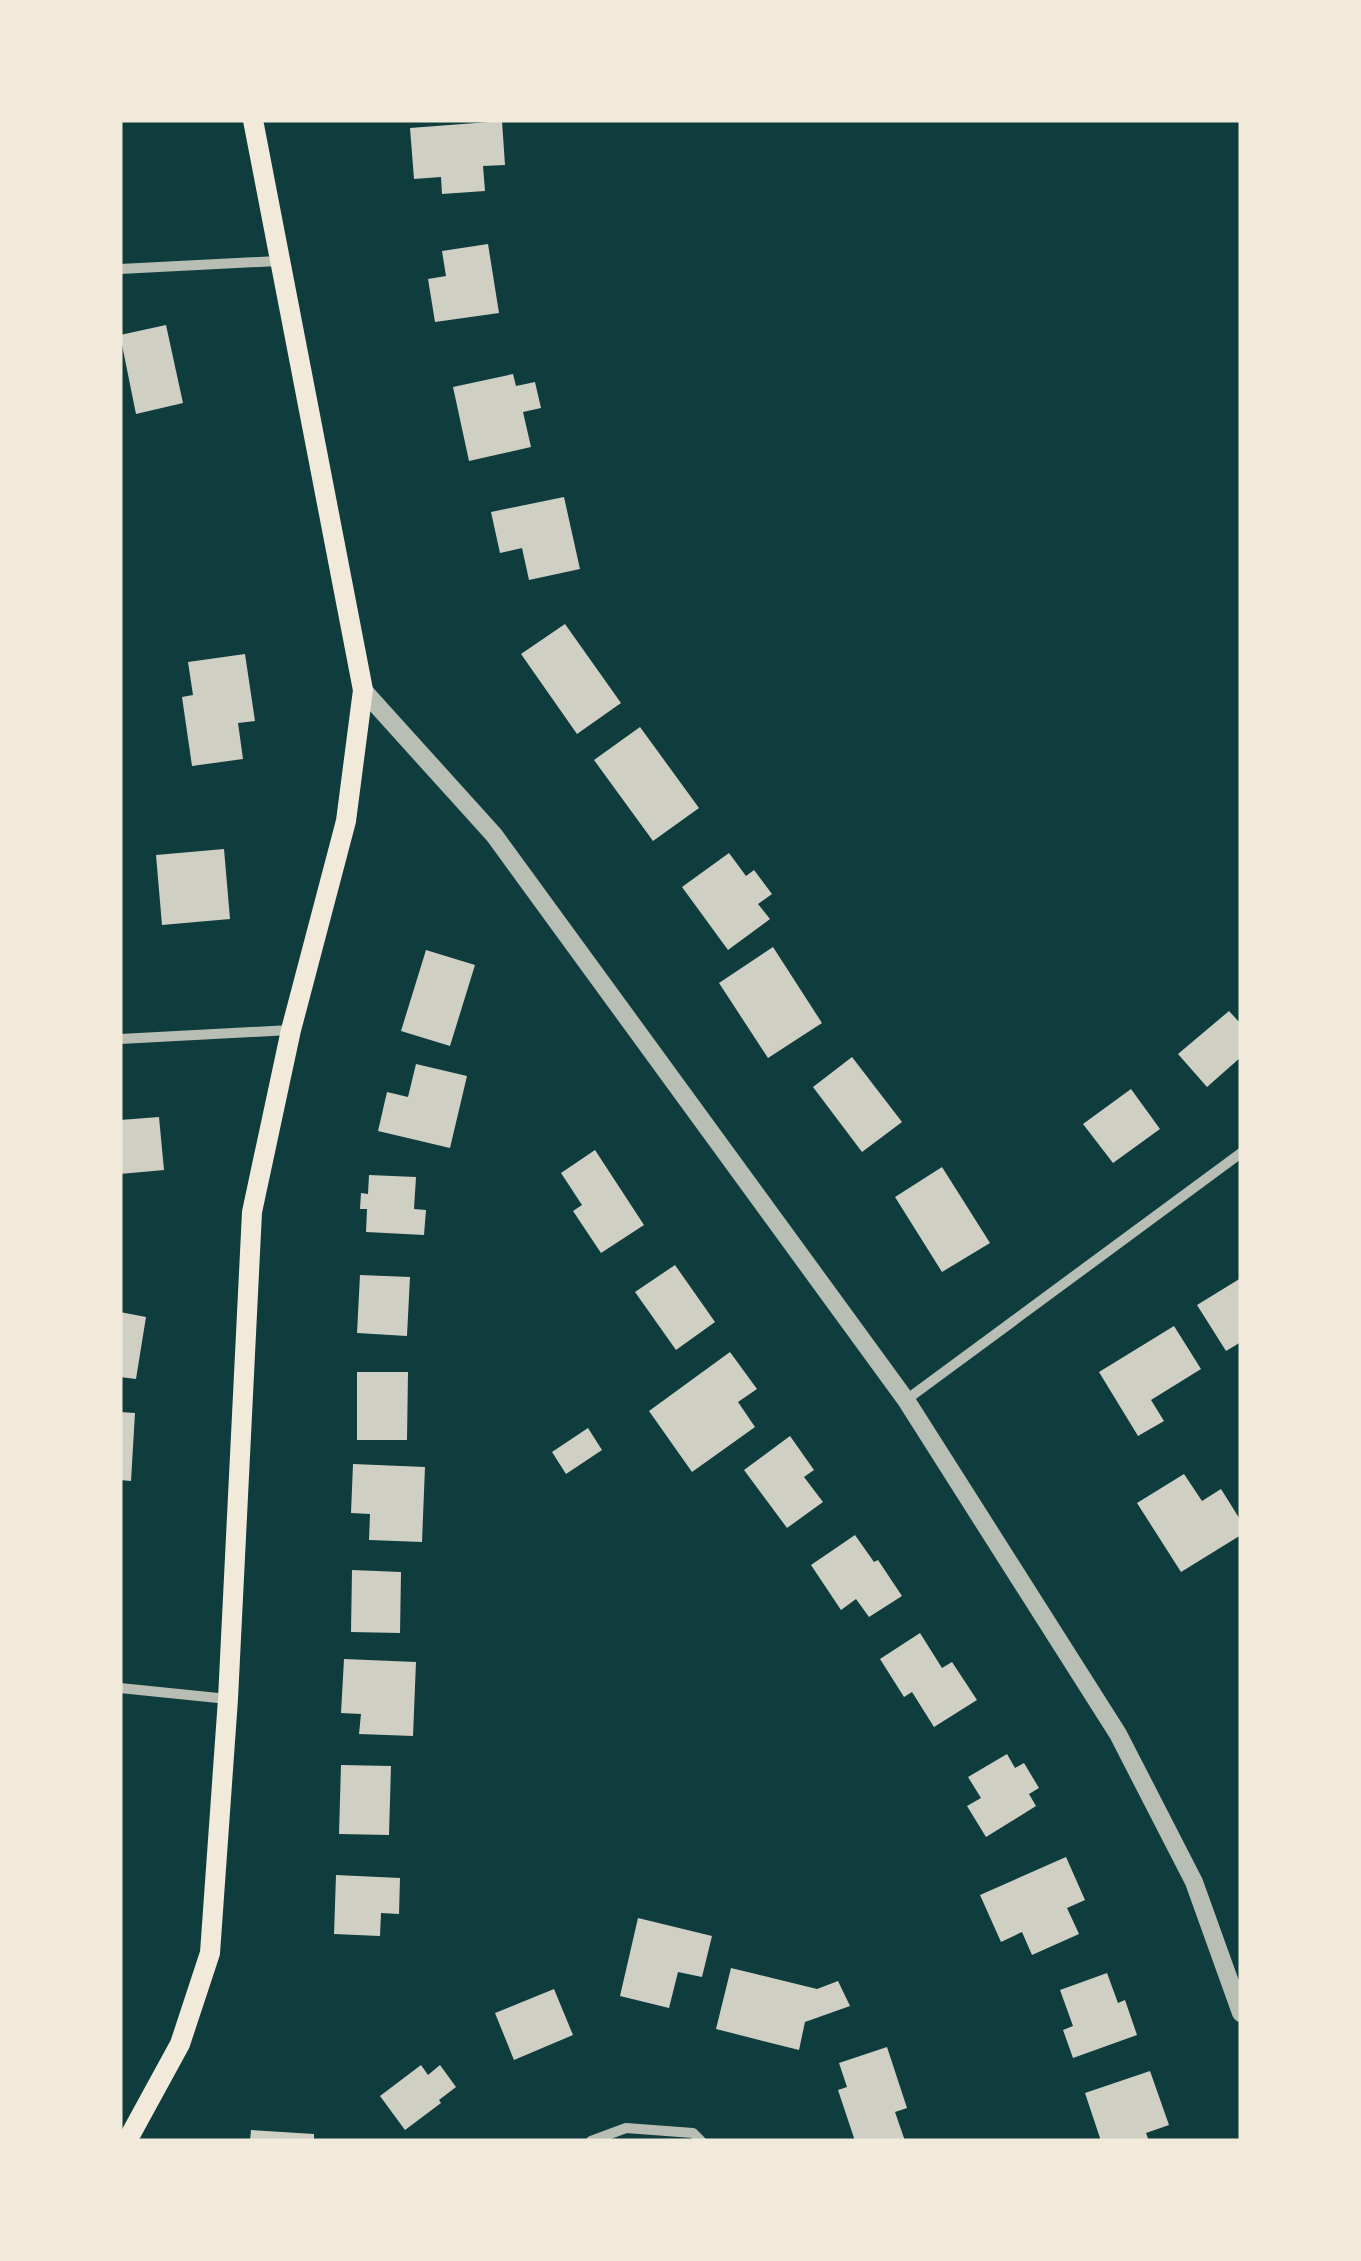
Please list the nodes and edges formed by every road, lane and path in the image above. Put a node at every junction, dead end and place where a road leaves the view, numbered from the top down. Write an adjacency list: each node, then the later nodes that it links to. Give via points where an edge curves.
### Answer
1 (252, 120): 2 (main road)
2 (278, 261): 3 (street); 4 (main road)
3 (120, 270)
4 (363, 690): 5 (main road, via 346,821); 8 (street, via 494,835)
5 (292, 1030): 6 (street); 10 (main road, via 252,1212)
6 (120, 1040)
7 (1241, 1153): 8 (street)
8 (906, 1400): 11 (street, via 1118,1734 1194,1882)
9 (120, 1688): 10 (street)
10 (228, 1699): 12 (main road, via 210,1953 180,2044)
11 (1241, 2012)
12 (127, 2141)
13 (591, 2141): 14 (street, via 626,2128 693,2133)
14 (701, 2141)

